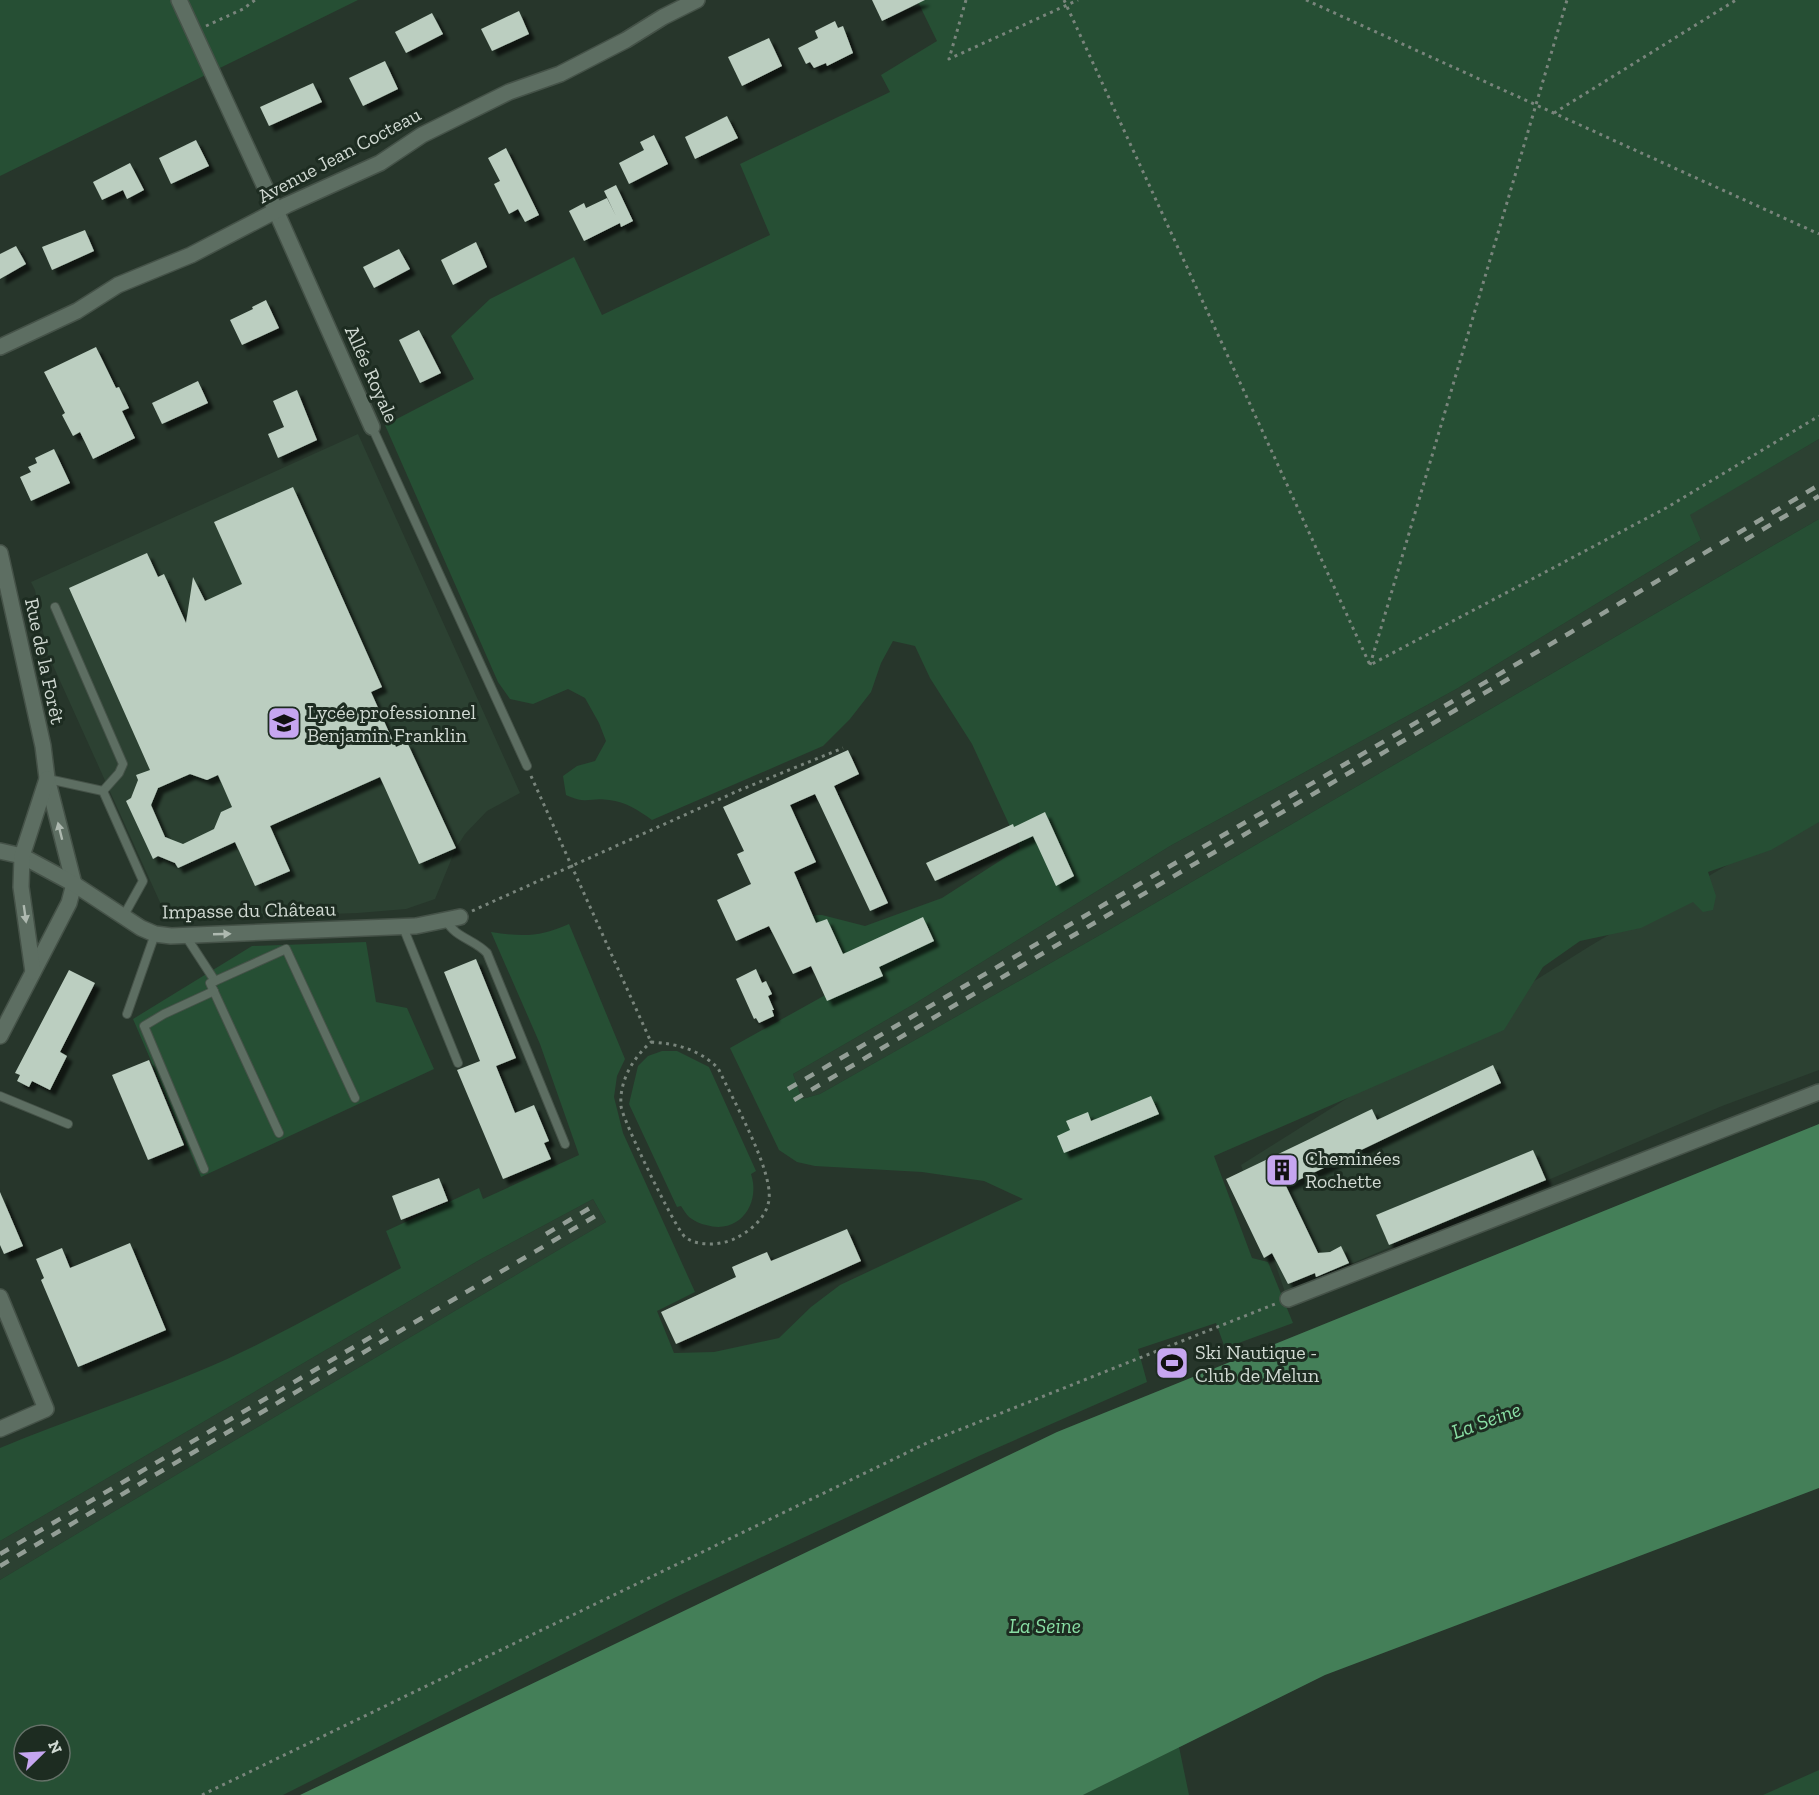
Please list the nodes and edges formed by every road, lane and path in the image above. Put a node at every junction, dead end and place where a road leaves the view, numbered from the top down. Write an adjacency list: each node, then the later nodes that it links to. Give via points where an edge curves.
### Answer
1 (179, 0): 11 (street, Allée Royale)
2 (255, 0): 11 (path)
3 (697, 0): 14 (street, Avenue Jean Cocteau, via 560,74 509,92 422,135 380,163)
4 (966, 0): 10 (path, via 949,59)
5 (1064, 0): 10 (path)
6 (1078, 0): 10 (path)
7 (1306, 0): 12 (path)
8 (1567, 0): 12 (path)
9 (1736, 0): 13 (path)
10 (1066, 5): 21 (path)
11 (194, 32): 14 (street, Allée Royale)
12 (1536, 105): 13 (path); 21 (path)
13 (1554, 113): 15 (path)
14 (276, 211): 16 (street, Avenue Jean Cocteau, via 191,255 118,285 77,311); 18 (street, Allée Royale)
15 (1819, 234)
16 (0, 347)
17 (1819, 416): 21 (path, via 1666,508)
18 (372, 427): 23 (lane, Allée Royale)
19 (0, 552): 24 (street, Rue de la Forêt)
20 (55, 607): 25 (lane, via 123,764)
21 (1370, 665)
22 (843, 748): 28 (path)
23 (527, 766): 28 (path)
24 (47, 778): 25 (lane); 27 (street, Rue de la Forêt); 29 (street, Rue de la Forêt, one-way to 24)
25 (103, 791): 30 (lane, via 143,880)
26 (0, 851): 27 (street)
27 (22, 856): 29 (street, Impasse du Château); 35 (street, Rue de la Forêt, one-way to 35, via 21,887)
28 (572, 865): 31 (path); 40 (path)
29 (74, 884): 30 (street, Impasse du Château); 35 (street, via 69,903)
30 (123, 917): 33 (street, Impasse du Château)
31 (453, 919): 32 (street, Impasse du Château); 47 (lane, via 451,930 487,953)
32 (403, 927): 34 (street, Impasse du Château, one-way to 32); 41 (lane)
33 (155, 934): 34 (street, Impasse du Château); 38 (lane)
34 (185, 935): 36 (lane)
35 (33, 972): 39 (street)
36 (215, 981): 37 (lane, via 210,983); 44 (lane, via 286,949)
37 (214, 991): 46 (lane); 48 (lane, via 144,1026)
38 (128, 1014)
39 (0, 1036)
40 (651, 1042): 40 (path, via 693,1050 718,1068 766,1170 769,1200 760,1220 743,1235 723,1244 685,1237 668,1213 621,1107 631,1064)
41 (458, 1063)
42 (1819, 1092): 50 (street)
43 (0, 1096): 45 (lane)
44 (356, 1098)
45 (68, 1124)
46 (279, 1133)
47 (565, 1144)
48 (204, 1169)
49 (0, 1297): 51 (street, via 46,1409)
50 (1288, 1299): 52 (path, via 931,1441)
51 (0, 1429)
52 (202, 1795)

